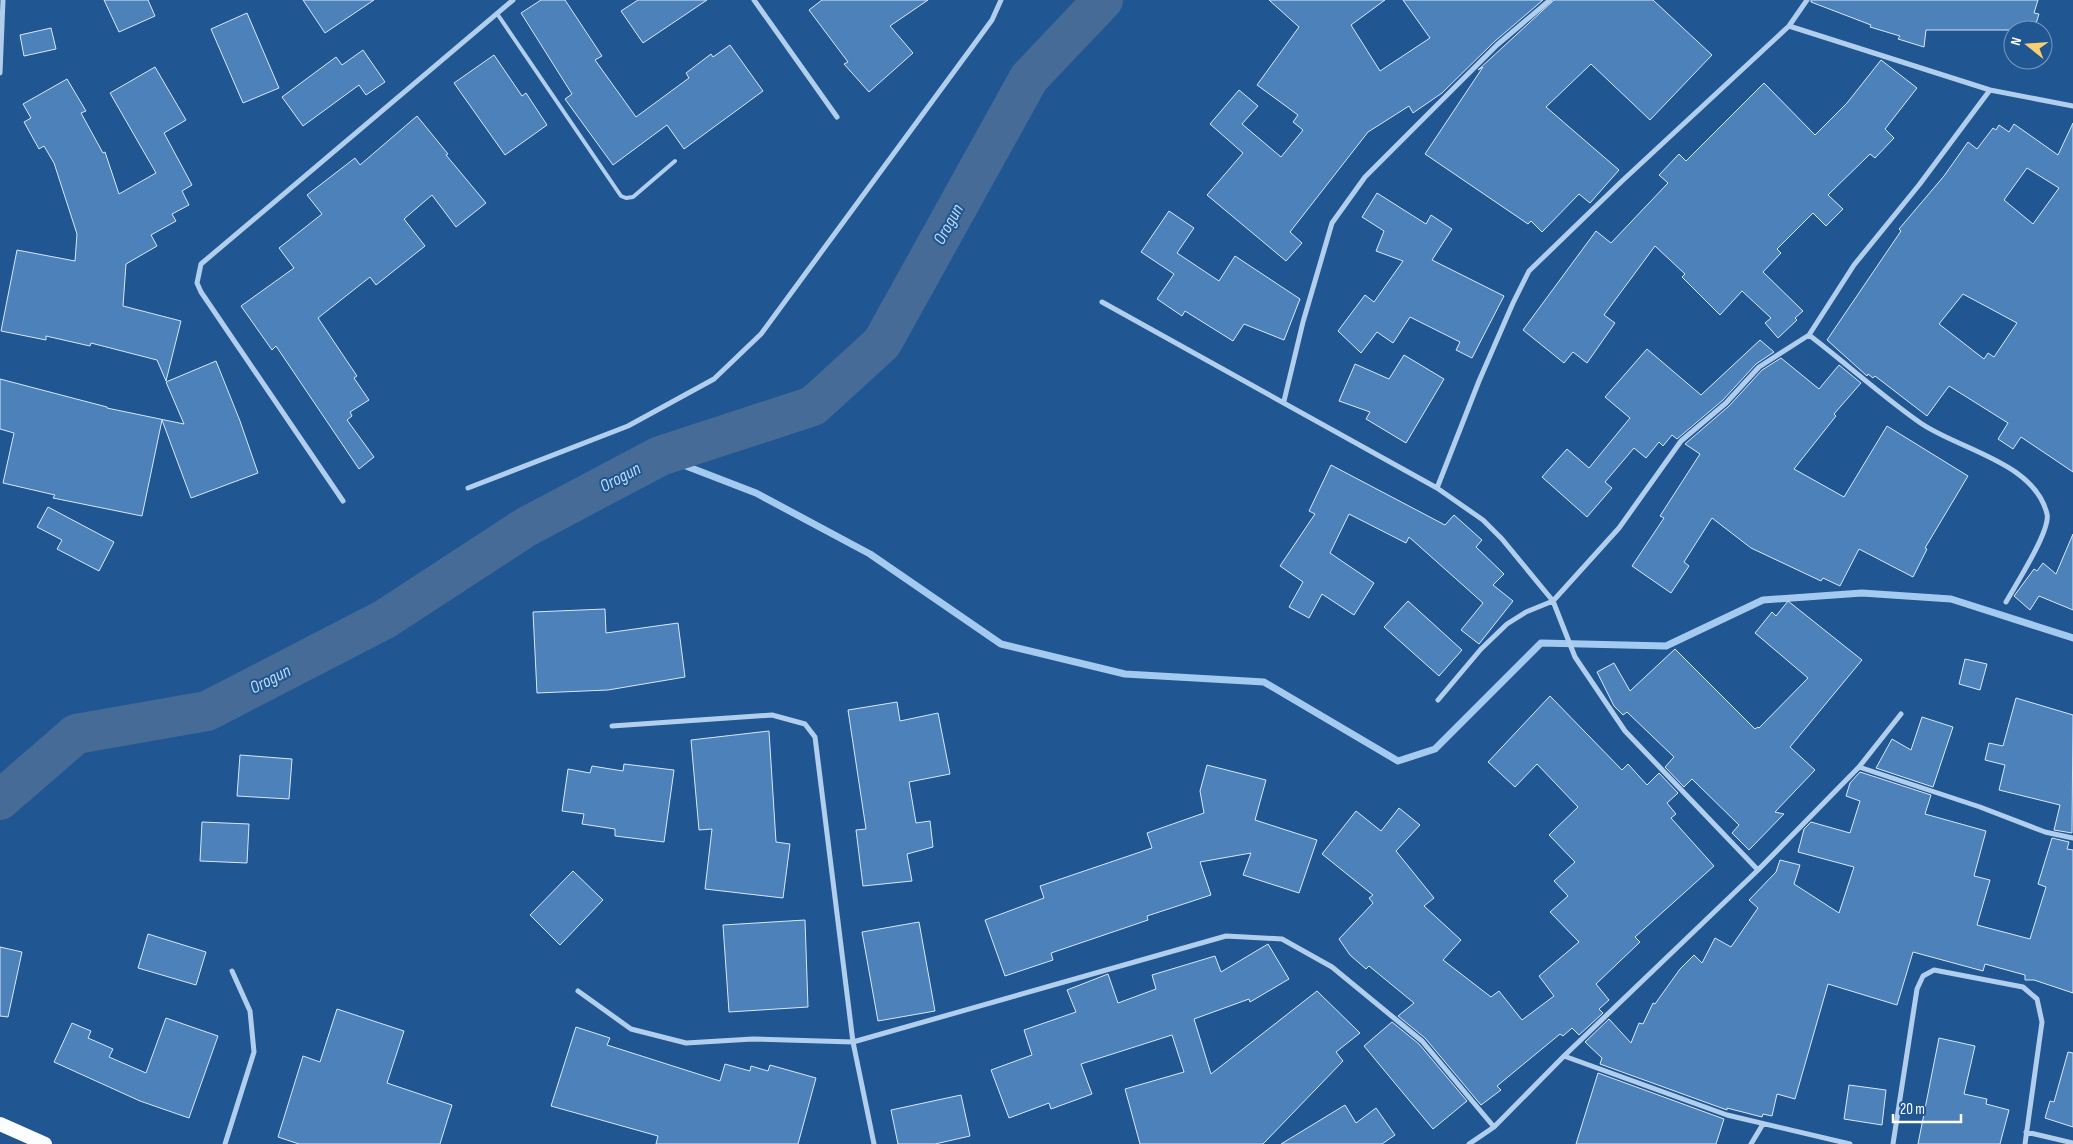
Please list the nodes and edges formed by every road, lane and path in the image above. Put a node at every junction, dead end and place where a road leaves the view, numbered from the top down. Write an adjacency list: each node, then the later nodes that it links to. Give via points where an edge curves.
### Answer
1 (3, 0): 9 (street)
2 (513, 0): 7 (street)
3 (754, 0): 12 (street)
4 (1001, 0): 17 (street, via 992,20 760,334 714,379 628,426)
5 (1550, 0): 16 (street, via 1497,45 1384,158 1332,223)
6 (1807, 0): 8 (street)
7 (498, 15): 13 (lane, via 622,196 633,197); 19 (street, via 202,264 197,283 201,292)
8 (1789, 26): 10 (street); 18 (street, via 1614,188 1530,272 1478,380)
9 (0, 73)
10 (1990, 90): 11 (street); 15 (street, via 1854,265)
11 (2073, 106)
12 (837, 117)
13 (675, 161)
14 (1102, 302): 16 (street)
15 (1809, 335): 20 (street, via 1759,367 1726,403 1681,441 1619,528); 21 (street, via 1923,424 2013,470 2036,490 2048,516 2045,530)
16 (1284, 402): 18 (street)
17 (468, 488)
18 (1437, 488): 20 (street, via 1489,526)
19 (343, 501)
20 (1553, 601): 22 (street, via 1507,624 1480,649); 27 (street, via 1575,657 1611,711 1660,768)
21 (2006, 602)
22 (1438, 700)
23 (1901, 714): 25 (street)
24 (612, 726): 30 (street, via 772,714 805,724 815,737)
25 (1859, 767): 26 (street, via 2044,832); 27 (street)
26 (2073, 838)
27 (1758, 870): 31 (street)
28 (232, 971): 38 (street, via 250,1011 254,1052)
29 (578, 991): 30 (street, via 631,1029 686,1043 753,1039)
30 (853, 1042): 34 (street, via 1226,936 1282,938 1332,967 1422,1041); 39 (street)
31 (1564, 1056): 33 (street, via 1727,1116); 34 (street)
32 (0, 1124): 37 (highway)
33 (1763, 1124): 41 (street); 42 (street)
34 (1494, 1127): 40 (street)
35 (2026, 1132): 36 (street); 43 (street, via 2042,1022 2037,999 2023,987 1934,970 1923,976 1917,989); 44 (street)
36 (2073, 1143)
37 (45, 1144)
38 (225, 1144)
39 (874, 1144)
40 (1469, 1144)
41 (1751, 1144)
42 (1850, 1144)
43 (1893, 1144)
44 (2025, 1144)

